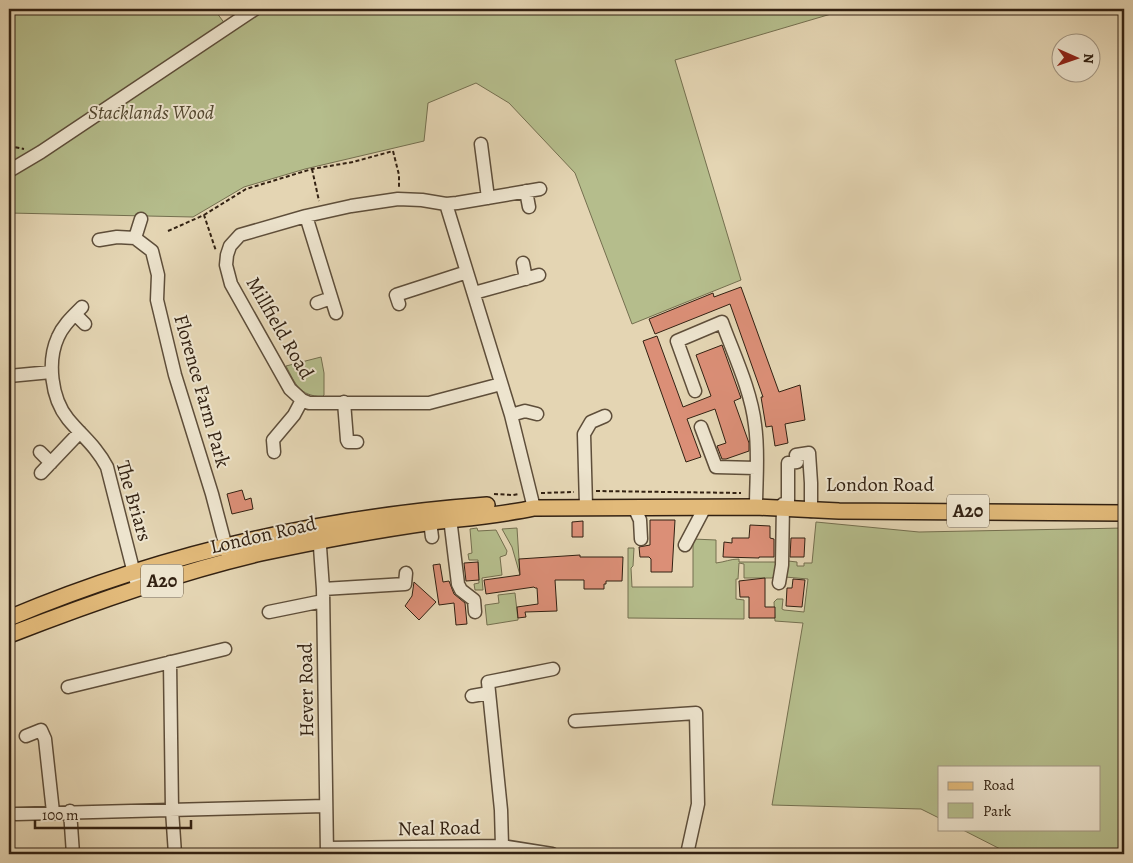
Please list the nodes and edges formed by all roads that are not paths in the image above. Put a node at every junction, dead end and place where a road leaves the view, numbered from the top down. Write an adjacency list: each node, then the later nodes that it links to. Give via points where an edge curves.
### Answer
1 (255, 9): 3 (street)
2 (481, 144): 6 (street)
3 (9, 171)
4 (540, 189): 5 (street, Millfield Road)
5 (526, 191): 6 (street, Millfield Road); 8 (street)
6 (488, 198): 7 (street, Millfield Road)
7 (446, 204): 9 (street, Millfield Road, via 398,199); 14 (street)
8 (529, 207)
9 (306, 216): 16 (street); 25 (street, Millfield Road, via 240,235 230,246 226,265 231,284 290,389)
10 (141, 219): 11 (street)
11 (135, 238): 12 (street); 53 (street, Florence Farm Park, via 152,251 158,275 158,300 173,366)
12 (99, 240)
13 (523, 263): 15 (street, via 533,277)
14 (467, 272): 15 (street); 18 (street, via 396,295)
15 (474, 292): 23 (street)
16 (331, 298): 17 (street); 19 (street)
17 (318, 303)
18 (399, 304)
19 (336, 313)
20 (84, 324): 21 (street, The Briars, via 78,310 66,323 58,338)
21 (51, 372): 22 (street); 31 (street, The Briars, via 56,395 66,417)
22 (9, 376)
23 (501, 384): 26 (street, Millfield Road, via 429,403); 28 (street)
24 (695, 391): 36 (street, via 677,341 722,322 748,392 755,424)
25 (302, 400): 26 (street, Millfield Road, via 309,403); 34 (street, via 273,440)
26 (344, 402): 32 (street, via 347,440)
27 (537, 414): 28 (street, via 525,411)
28 (511, 415): 45 (street)
29 (605, 416): 39 (street, via 591,422 584,434)
30 (701, 427): 36 (street, via 716,467)
31 (80, 432): 35 (street); 55 (street, The Briars, via 99,452 107,467)
32 (357, 442)
33 (40, 452): 35 (street)
34 (274, 452)
35 (51, 462): 37 (street)
36 (756, 468): 42 (street)
37 (41, 474)
38 (1124, 504): 44 (main road, London Road / A20)
39 (586, 506): 40 (main road, London Road / A20); 45 (main road, London Road / A20)
40 (634, 506): 41 (main road, London Road / A20); 50 (street, via 640,520)
41 (705, 507): 42 (main road, London Road / A20); 52 (street)
42 (756, 507): 43 (main road, London Road / A20)
43 (786, 507): 44 (main road, London Road / A20); 44 (street, via 788,463 797,462 796,455 809,453); 57 (street)
44 (811, 507): 46 (main road, London Road / A20)
45 (534, 508): 47 (main road, London Road / A20)
46 (1124, 513)
47 (449, 514): 48 (main road, London Road / A20); 61 (street, via 458,584 474,600)
48 (430, 523): 49 (main road, London Road / A20); 51 (main road, London Road / A20)
49 (318, 526): 51 (street, Hever Road); 53 (main road, London Road / A20)
50 (641, 539)
51 (320, 542): 54 (main road, London Road / A20); 59 (street, Hever Road)
52 (685, 545)
53 (225, 546): 54 (street, Florence Farm Park); 55 (main road, London Road / A20)
54 (229, 561): 58 (main road, London Road / A20)
55 (134, 573): 58 (street, The Briars); 62 (main road, London Road / A20)
56 (406, 583): 59 (street)
57 (779, 583)
58 (138, 588): 63 (main road, London Road / A20)
59 (323, 595): 60 (street); 72 (street, Hever Road)
60 (269, 612)
61 (475, 612)
62 (9, 618)
63 (9, 635)
64 (225, 649): 65 (street)
65 (170, 662): 67 (street); 73 (street)
66 (553, 669): 68 (street, via 488,682)
67 (68, 687)
68 (489, 694): 69 (street); 77 (street)
69 (472, 696)
70 (575, 721): 82 (street, via 696,713 698,804)
71 (26, 736): 75 (street, via 41,730 45,739)
72 (326, 806): 73 (street); 78 (street, Hever Road)
73 (172, 810): 74 (street); 80 (street)
74 (70, 811): 75 (street); 79 (street)
75 (53, 812): 76 (street)
76 (16, 814)
77 (502, 846): 78 (street, Neal Road); 81 (street, Neal Road)
78 (327, 851)
79 (73, 854)
80 (175, 854)
81 (552, 854)
82 (687, 854)

